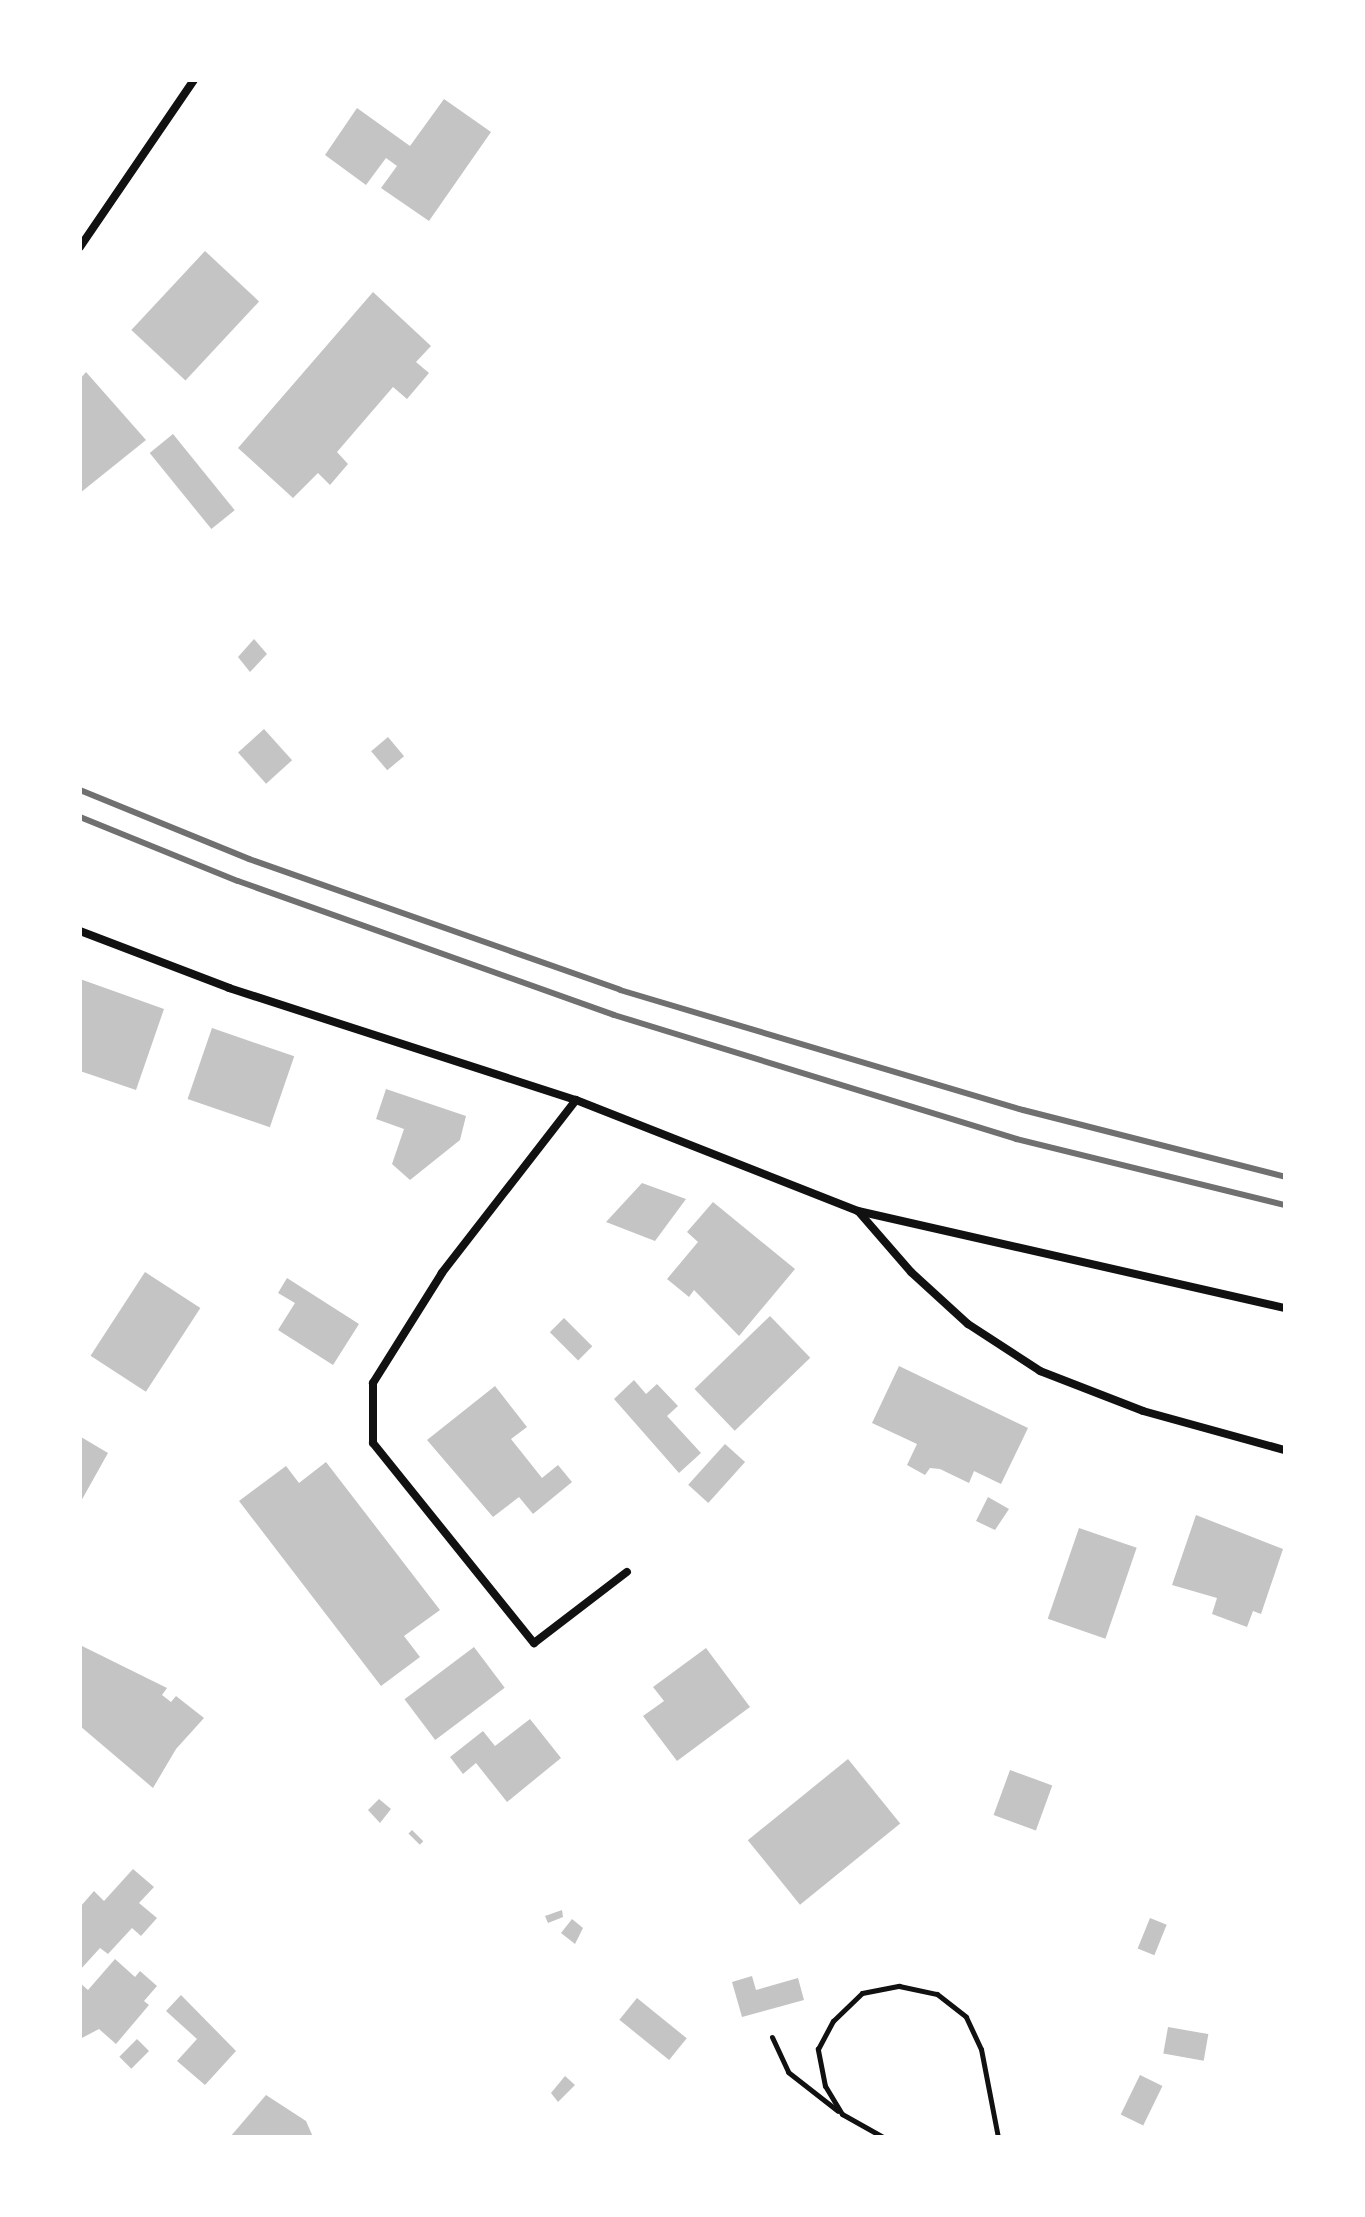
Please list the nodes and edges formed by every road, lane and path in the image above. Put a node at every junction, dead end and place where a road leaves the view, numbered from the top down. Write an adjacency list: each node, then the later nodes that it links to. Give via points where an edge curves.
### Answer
1 (194, 80): 2 (street)
2 (80, 247)
3 (80, 931): 4 (street, via 229,988)
4 (576, 1100): 5 (street); 8 (street, via 442,1273 373,1383 373,1443 534,1643)
5 (858, 1211): 6 (street); 7 (street, via 911,1272 968,1324 1040,1371 1143,1411)
6 (1285, 1308)
7 (1285, 1450)
8 (627, 1572)
9 (772, 2037): 10 (path, via 788,2072)
10 (842, 2114): 11 (path); 12 (path, via 825,2086 818,2049 833,2021 862,1993 899,1986 937,1994 966,2017 981,2049)
11 (883, 2137)
12 (998, 2137)

